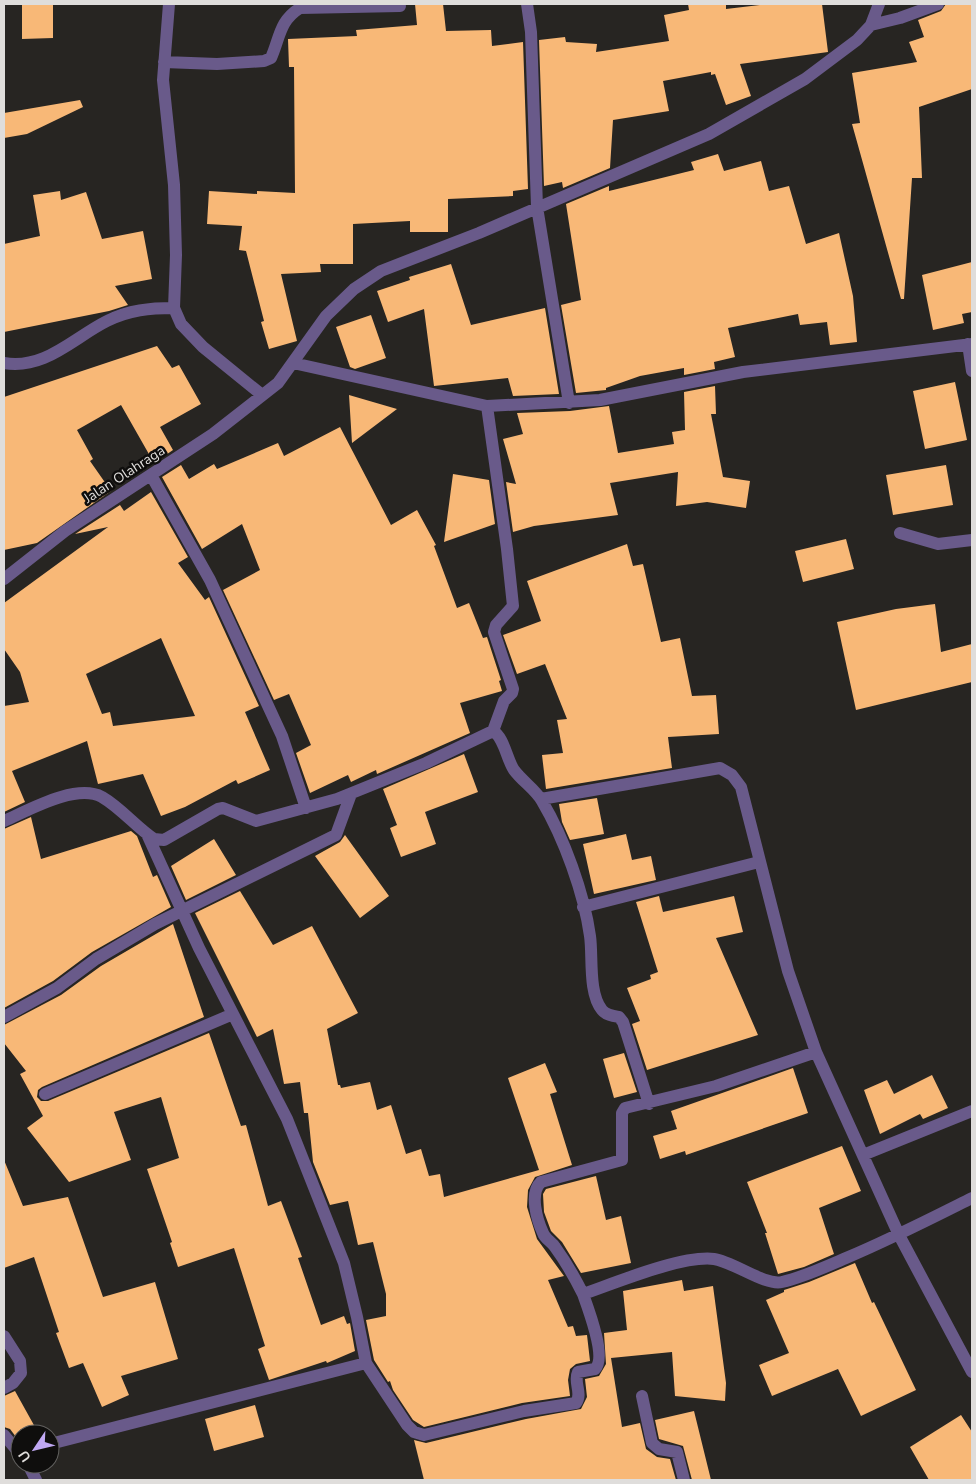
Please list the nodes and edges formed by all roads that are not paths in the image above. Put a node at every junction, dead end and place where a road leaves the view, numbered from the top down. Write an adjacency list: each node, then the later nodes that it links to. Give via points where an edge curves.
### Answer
1 (169, 4): 8 (street)
2 (527, 4): 9 (street)
3 (879, 4): 7 (street)
4 (938, 4): 7 (street)
5 (358, 5): 6 (street); 8 (street, via 300,8 289,15 271,58 264,61)
6 (400, 6)
7 (871, 25): 9 (street, Jalan Olahraga, via 857,40 805,79 708,134)
8 (164, 62): 10 (street, via 174,185)
9 (538, 207): 13 (street, Jalan Olahraga, via 382,271 354,289 326,316); 16 (street)
10 (174, 308): 12 (street, via 146,308 122,314 55,354 29,363); 15 (street, via 181,324 203,347)
11 (970, 344): 14 (street); 16 (street, via 743,372)
12 (4, 362)
13 (293, 363): 15 (street, Jalan Olahraga); 17 (street)
14 (972, 371)
15 (262, 395): 18 (street, Jalan Olahraga, via 213,434)
16 (570, 403): 17 (street)
17 (487, 406): 22 (street, via 512,606 494,632 513,689 504,701)
18 (151, 475): 21 (street, Jalan Olahraga, via 65,531); 25 (street, via 210,580 282,736)
19 (900, 533): 20 (street, via 938,544)
20 (972, 540)
21 (4, 579)
22 (493, 731): 23 (street); 24 (street, via 500,738 514,770)
23 (351, 794): 25 (street); 30 (street, via 336,834)
24 (541, 800): 28 (street, via 720,768 732,775 740,787); 29 (street, via 570,864)
25 (306, 808): 27 (street, via 256,821 223,808 164,840)
26 (4, 821): 27 (street, via 71,793 88,792 103,798)
27 (146, 834): 30 (street)
28 (758, 862): 29 (street); 33 (street, via 788,971)
29 (584, 906): 35 (street, via 590,938 590,970 597,999 601,1010 623,1022)
30 (181, 911): 31 (street); 32 (street)
31 (233, 1014): 34 (street); 42 (street, via 288,1119 344,1263)
32 (4, 1017)
33 (816, 1052): 35 (street, via 716,1086); 37 (street)
34 (45, 1094)
35 (649, 1104): 40 (street, via 623,1110 622,1160 541,1182 536,1188 535,1206 543,1235 557,1250)
36 (972, 1112): 37 (street)
37 (863, 1155): 39 (street)
38 (972, 1198): 39 (street)
39 (899, 1235): 40 (street, via 780,1283 714,1259 687,1262); 43 (street)
40 (583, 1294): 42 (street, via 592,1318 598,1365 595,1369 578,1372 576,1403 419,1434 407,1425)
41 (4, 1336): 44 (street, via 20,1361 21,1373)
42 (366, 1363): 46 (street)
43 (972, 1372)
44 (4, 1388)
45 (642, 1396): 47 (street, via 652,1443 677,1452)
46 (60, 1441)
47 (684, 1480)

